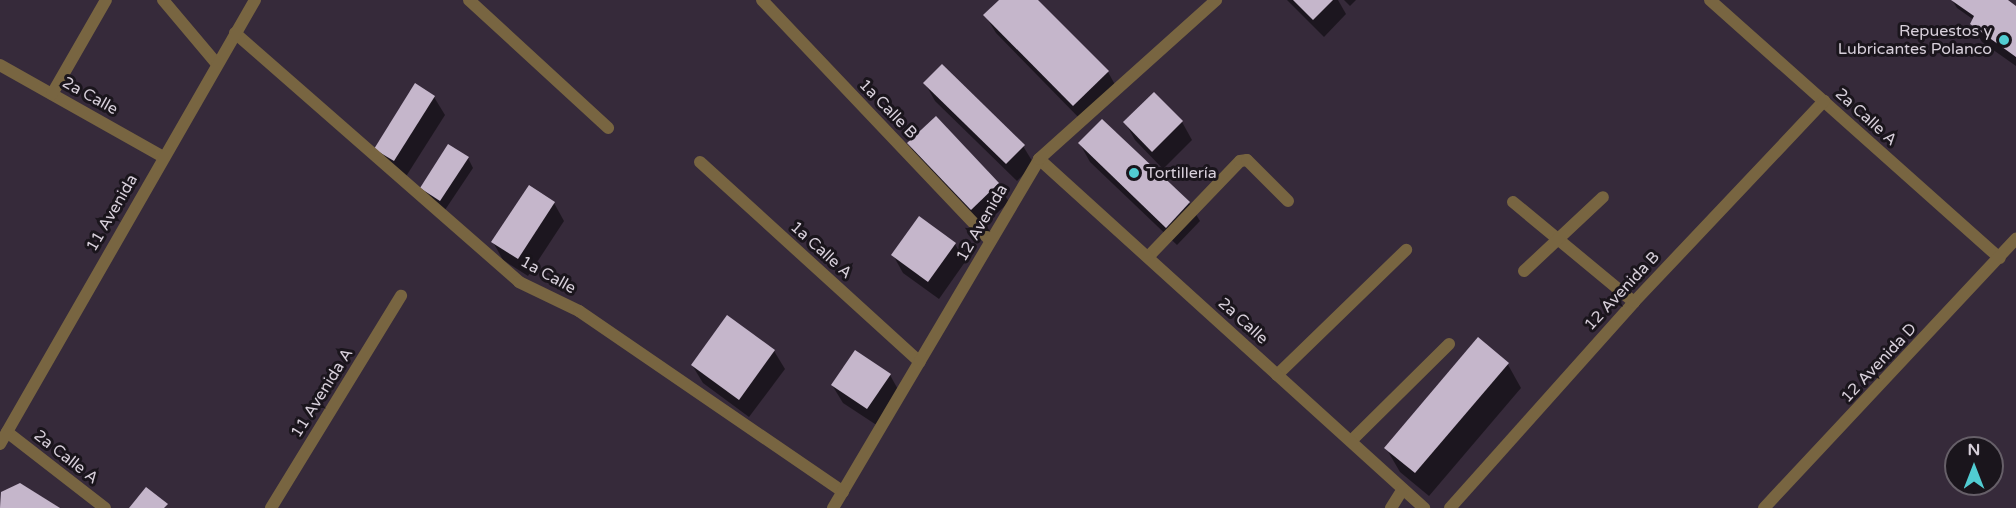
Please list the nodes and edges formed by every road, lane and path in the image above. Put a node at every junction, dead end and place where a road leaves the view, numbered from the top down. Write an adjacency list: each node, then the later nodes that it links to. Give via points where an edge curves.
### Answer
1 (106, 0): 11 (street)
2 (163, 0): 9 (street)
3 (255, 0): 8 (street, 11 Avenida)
4 (469, 0): 13 (street)
5 (762, 0): 22 (street, 1a Calle B)
6 (1216, 0): 15 (street, 12 Avenida)
7 (1710, 0): 12 (street, 2a Calle A)
8 (235, 33): 9 (street, 11 Avenida); 36 (street, 1a Calle, via 519,282 579,311)
9 (216, 63): 14 (street, 11 Avenida)
10 (0, 65): 11 (street, 2a Calle)
11 (52, 94): 14 (street, 2a Calle)
12 (1824, 101): 25 (street, 2a Calle A); 28 (street, 12 Avenida B)
13 (608, 128)
14 (163, 157): 32 (street, 11 Avenida)
15 (1039, 159): 22 (street, 12 Avenida); 24 (street, 2a Calle)
16 (700, 162): 30 (street, 1a Calle A)
17 (1603, 197): 21 (street)
18 (1288, 201): 24 (street, via 1247,160 1240,161)
19 (1513, 202): 21 (street)
20 (2016, 239): 25 (street, 12 Avenida D)
21 (1559, 240): 26 (street); 28 (street)
22 (991, 241): 30 (street, 12 Avenida)
23 (1406, 250): 31 (street)
24 (1148, 257): 31 (street, 2a Calle)
25 (2000, 258): 43 (street, 12 Avenida D)
26 (1524, 271)
27 (401, 296): 38 (street, 11 Avenida A)
28 (1634, 302): 42 (street, 12 Avenida B)
29 (1449, 344): 33 (street)
30 (920, 362): 36 (street, 12 Avenida)
31 (1278, 375): 33 (street, 2a Calle)
32 (7, 432): 34 (street, 11 Avenida); 37 (street, 2a Calle A)
33 (1351, 441): 35 (street, 2a Calle)
34 (0, 444)
35 (1403, 489): 40 (street); 41 (street, 2a Calle)
36 (843, 492): 39 (street, 12 Avenida)
37 (105, 508)
38 (271, 508)
39 (833, 508)
40 (1391, 508)
41 (1424, 508)
42 (1450, 508)
43 (1764, 508)

